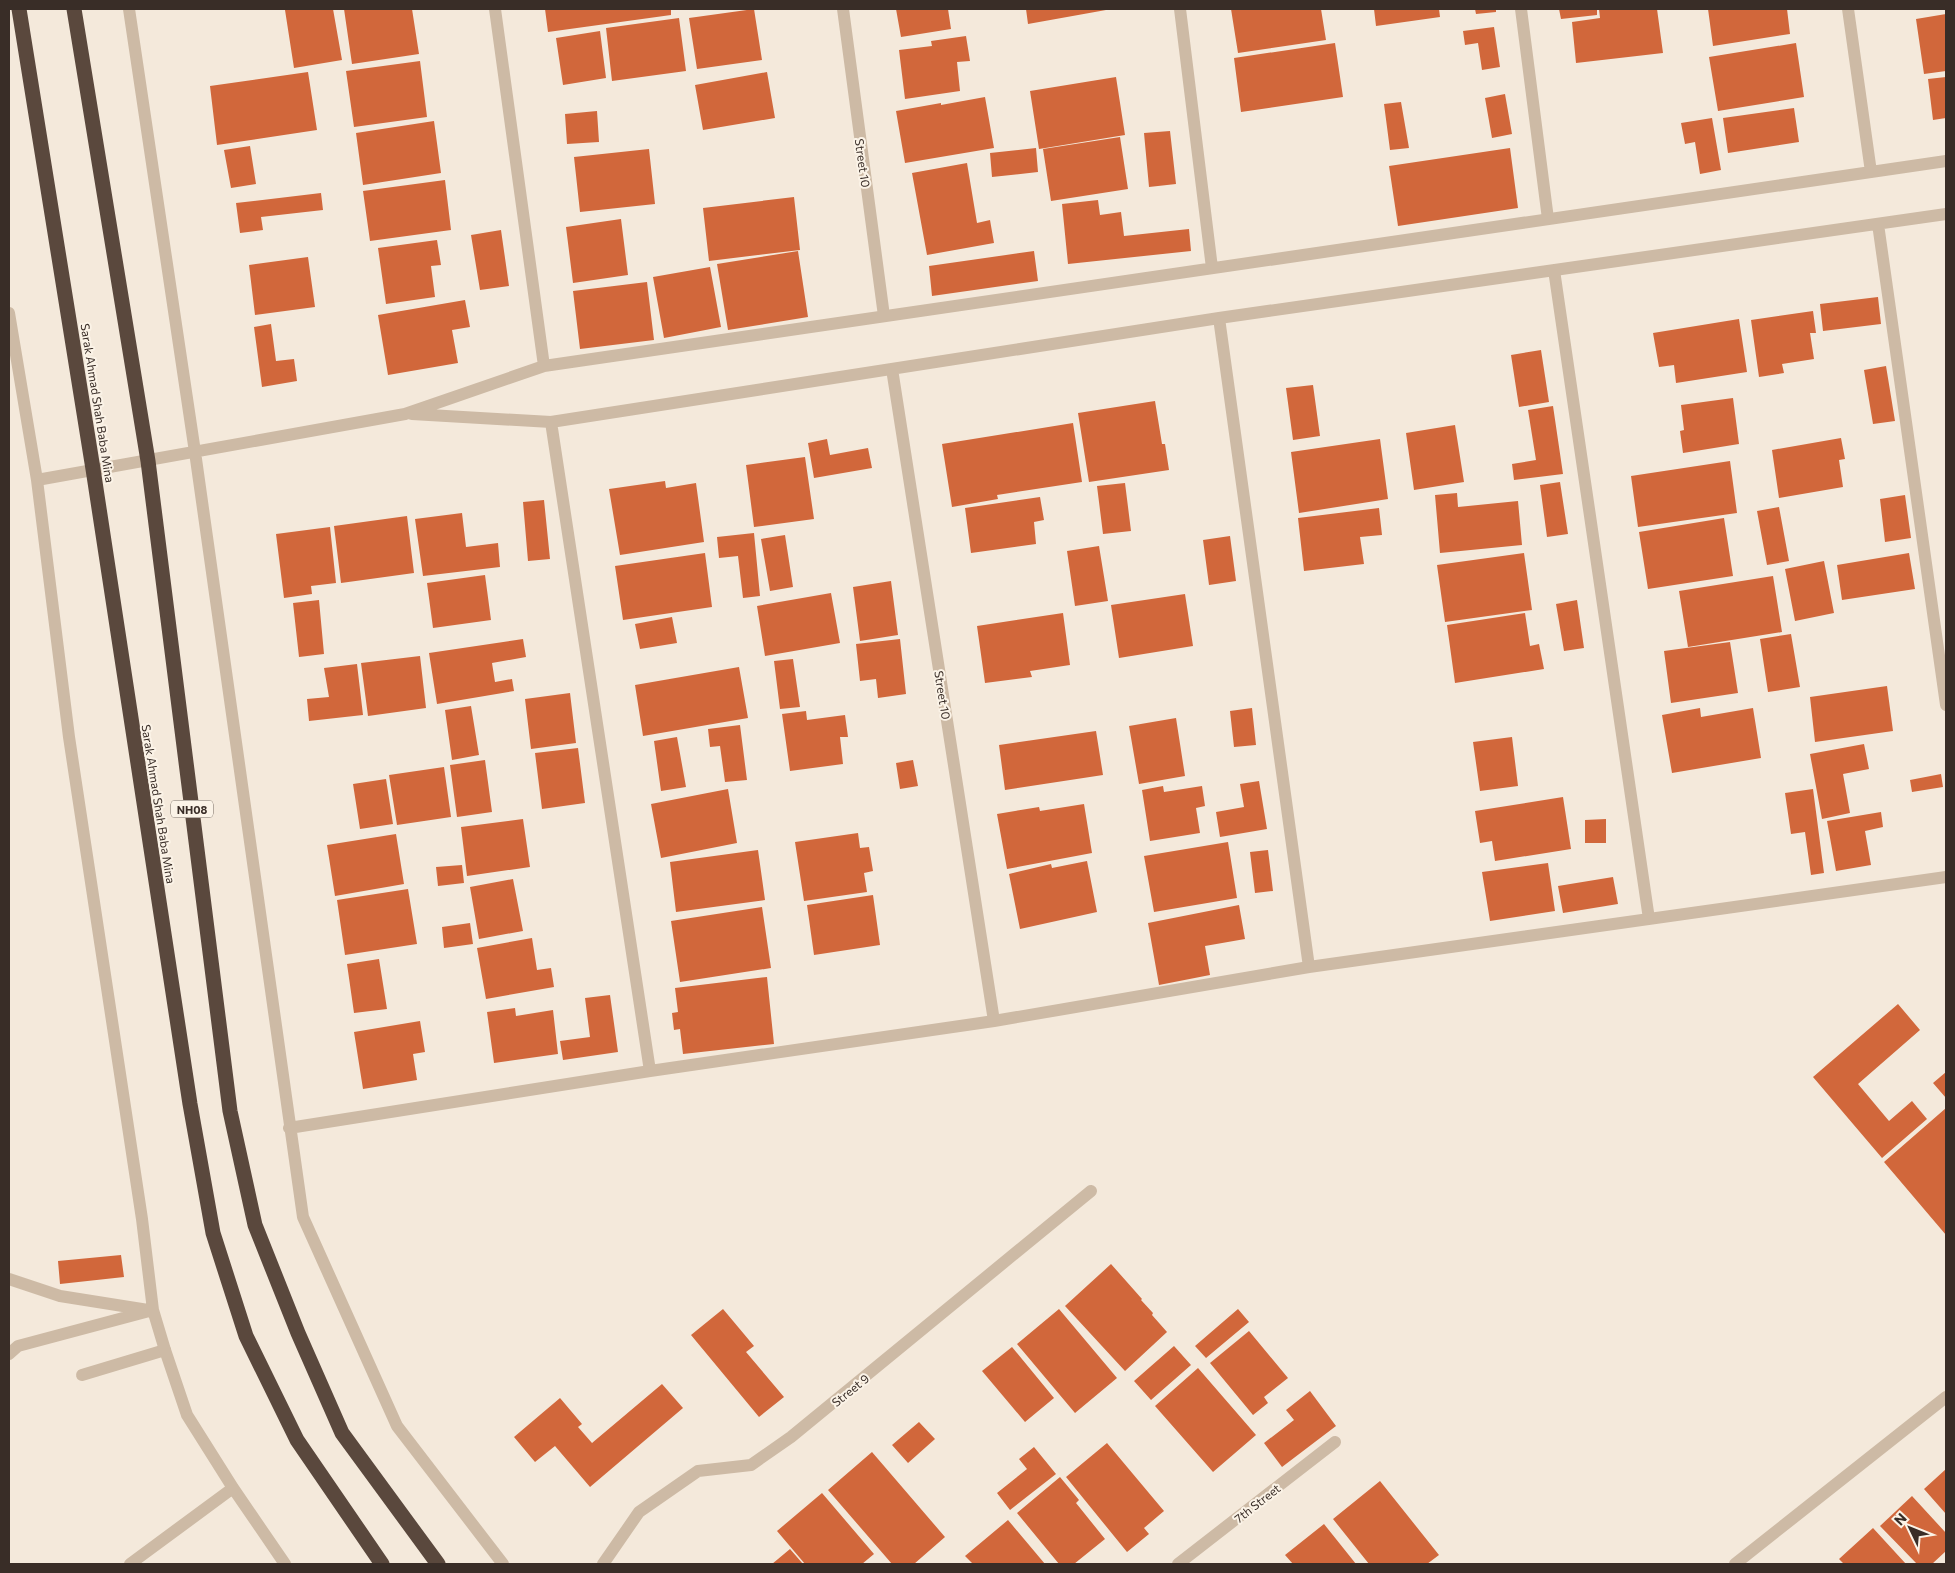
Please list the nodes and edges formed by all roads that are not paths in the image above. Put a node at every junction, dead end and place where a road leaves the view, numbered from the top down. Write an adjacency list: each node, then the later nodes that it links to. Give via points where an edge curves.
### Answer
1 (19, 9): 25 (highway, Sarak Ahmad Shah Baba Mina)
2 (74, 9): 24 (highway, NH08)
3 (128, 9): 23 (street)
4 (495, 9): 19 (street)
5 (842, 9): 17 (street, Street 10)
6 (1180, 9): 14 (street)
7 (1521, 9): 12 (street)
8 (1848, 9): 10 (street)
9 (1946, 161): 10 (street)
10 (1871, 172): 12 (street)
11 (1946, 214): 13 (street)
12 (1548, 219): 14 (street)
13 (1878, 224): 15 (street); 27 (street)
14 (1212, 268): 17 (street)
15 (1554, 270): 18 (street); 29 (street)
16 (9, 313): 26 (street)
17 (884, 316): 19 (street)
18 (1219, 318): 20 (street); 30 (street)
19 (544, 366): 21 (street)
20 (892, 369): 22 (street); 31 (street, Street 10)
21 (405, 414): 22 (street); 23 (street)
22 (551, 422): 32 (street)
23 (195, 452): 24 (street); 33 (street)
24 (148, 461): 25 (street); 46 (highway, NH08, via 230,1111 255,1225 342,1433)
25 (93, 470): 26 (street); 45 (highway, Sarak Ahmad Shah Baba Mina, via 190,1104 213,1233 246,1336 297,1440)
26 (37, 480): 36 (street, via 69,737)
27 (1946, 705)
28 (1946, 877): 29 (street)
29 (1649, 919): 30 (street)
30 (1309, 967): 31 (street)
31 (994, 1021): 32 (street)
32 (650, 1071): 33 (street)
33 (290, 1128): 47 (street, via 303,1217 397,1426)
34 (1091, 1192): 48 (street, Street 9, via 791,1438 751,1465 698,1471 639,1512)
35 (9, 1279): 36 (street, via 60,1296)
36 (153, 1310): 37 (street); 38 (street, via 18,1346)
37 (164, 1350): 39 (street); 42 (street, via 187,1415)
38 (9, 1354)
39 (82, 1375)
40 (1946, 1397): 50 (street)
41 (1335, 1442): 49 (street, 7th Street)
42 (233, 1488): 43 (street); 44 (street)
43 (130, 1564)
44 (285, 1564)
45 (382, 1564)
46 (438, 1564)
47 (503, 1564)
48 (603, 1564)
49 (1178, 1564)
50 (1735, 1564)

